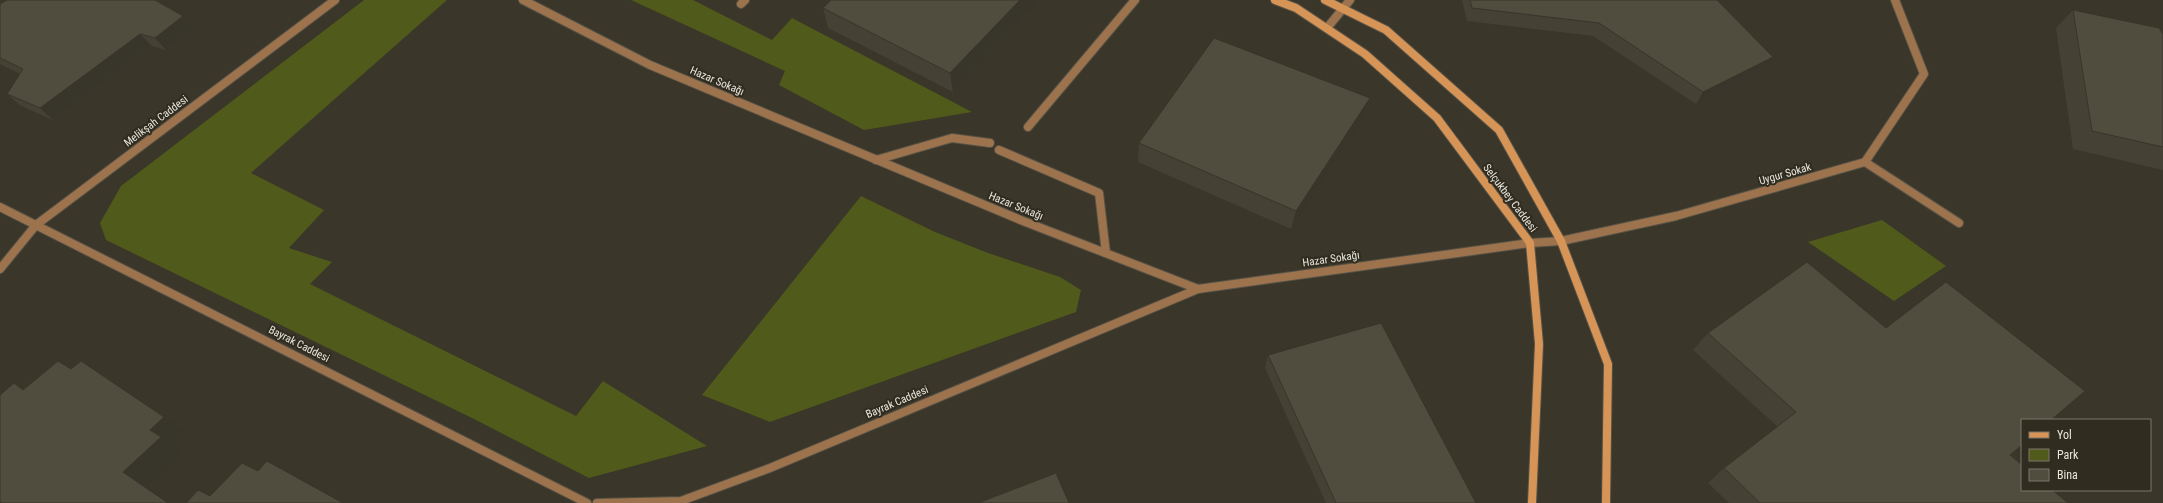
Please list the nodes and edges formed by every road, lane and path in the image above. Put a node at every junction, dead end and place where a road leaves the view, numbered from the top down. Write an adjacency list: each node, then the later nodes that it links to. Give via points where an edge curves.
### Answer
1 (335, 0): 17 (street, Melikşah Caddesi)
2 (522, 0): 13 (street, Hazar Sokağı, via 650,65)
3 (1135, 0): 10 (street)
4 (1275, 0): 9 (street, Selçukbey Caddesi, via 1296,8)
5 (1325, 0): 8 (street, Selçukbey Caddesi)
6 (1350, 0): 8 (street)
7 (1895, 0): 14 (street, via 1924,74)
8 (1343, 9): 9 (street); 18 (street, Selçukbey Caddesi, via 1386,30 1499,130)
9 (1327, 28): 19 (street, Selçukbey Caddesi, via 1365,54 1437,118)
10 (1028, 127)
11 (990, 143): 13 (street, via 952,138)
12 (999, 150): 20 (street, via 1099,193)
13 (876, 160): 20 (street, Hazar Sokağı)
14 (1865, 162): 16 (street); 18 (street, Uygur Sokak, via 1676,216)
15 (0, 207): 17 (street, Bayrak Caddesi)
16 (1959, 223)
17 (36, 225): 21 (street, Melikşah Caddesi); 23 (street, Bayrak Caddesi)
18 (1562, 241): 19 (street, Uygur Sokak); 26 (street, Selçukbey Caddesi, via 1608,364)
19 (1530, 243): 22 (street, Hazar Sokağı); 25 (street, Selçukbey Caddesi, via 1539,344)
20 (1106, 253): 22 (street, Hazar Sokağı)
21 (0, 269)
22 (1198, 289): 24 (street, Bayrak Caddesi, via 770,468 681,500)
23 (586, 503)
24 (597, 503)
25 (1532, 503)
26 (1606, 503)

